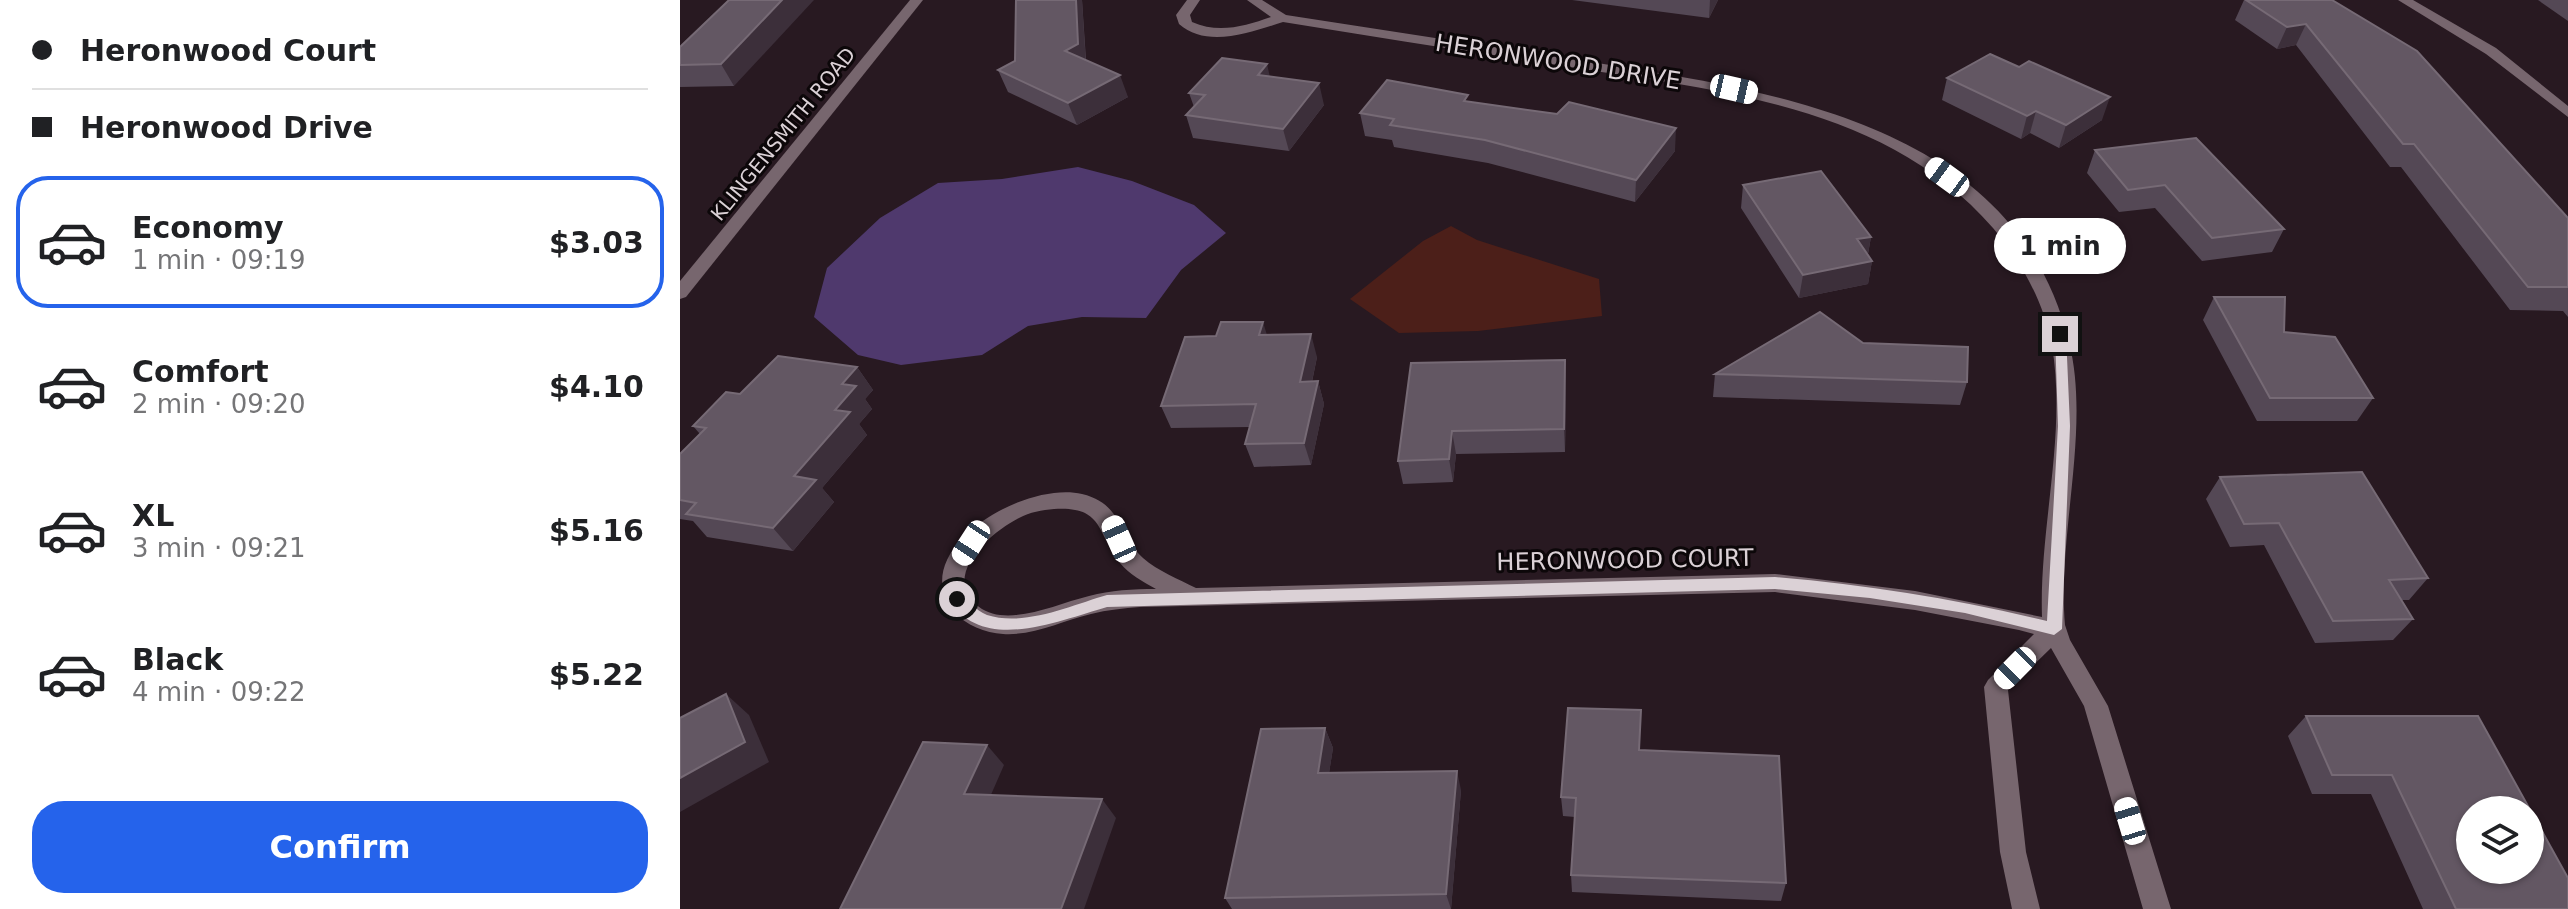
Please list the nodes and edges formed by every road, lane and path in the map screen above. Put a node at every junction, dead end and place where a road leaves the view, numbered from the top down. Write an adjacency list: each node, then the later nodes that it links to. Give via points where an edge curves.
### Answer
1 (917, 0): 7 (street, KLINGENSMITH ROAD)
2 (1194, 0): 5 (street, HERONWOOD DRIVE, via 1183,15 1196,30 1241,31)
3 (1253, 0): 5 (street, HERONWOOD DRIVE)
4 (2404, 0): 6 (street, via 2491,51)
5 (1282, 18): 9 (street, HERONWOOD DRIVE, via 1791,102 1892,141 1964,189 2028,262 2060,334 2064,426)
6 (2568, 113)
7 (680, 293)
8 (1193, 597): 8 (street, HERONWOOD COURT, via 1133,564 1100,511 1060,501 1023,508 989,525 958,561 953,581 957,599 968,613 1011,624 1107,601); 9 (street, HERONWOOD COURT, via 1775,583 1965,607)
9 (2054, 629): 10 (street, via 1996,687 2013,852); 11 (street, via 2095,703)
10 (2026, 909)
11 (2157, 909)

